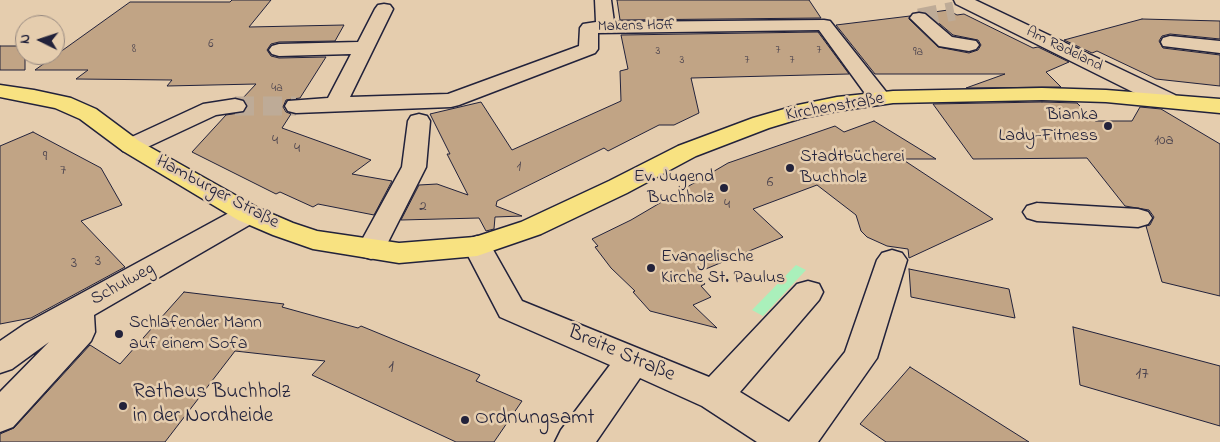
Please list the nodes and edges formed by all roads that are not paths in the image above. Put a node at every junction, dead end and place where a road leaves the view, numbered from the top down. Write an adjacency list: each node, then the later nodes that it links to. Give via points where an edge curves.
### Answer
1 (604, 0): 7 (street)
2 (965, 6): 16 (street, Am Radeland)
3 (384, 9): 11 (street)
4 (648, 9): 6 (street)
5 (919, 18): 10 (street, via 946,42)
6 (676, 26): 7 (street, Makens Hoff); 15 (street, Makens Hoff, via 824,25)
7 (597, 31): 9 (street, via 647,35); 17 (street, Makens Hoff, via 588,49 451,100)
8 (1170, 42): 12 (street)
9 (664, 44)
10 (969, 45)
11 (364, 48): 13 (street); 17 (street)
12 (1220, 48)
13 (279, 50)
14 (0, 91): 22 (main road, Hamburger Straße, via 63,103 88,114)
15 (880, 98): 16 (main road, Kirchenstraße, via 1042,94); 26 (main road, Kirchenstraße, via 798,112 727,135 687,151 531,228)
16 (1167, 100): 20 (main road, Kirchenstraße)
17 (336, 104): 19 (street, Makens Hoff)
18 (235, 106): 22 (street, via 211,109)
19 (296, 106)
20 (1220, 106)
21 (419, 121): 27 (street, via 414,167)
22 (131, 146): 24 (main road, Hamburger Straße)
23 (1037, 212): 25 (street)
24 (248, 214): 27 (main road, Hamburger Straße, via 314,240); 30 (street, Schulweg)
25 (1138, 218)
26 (477, 246): 27 (main road, Hamburger Straße, via 399,253); 32 (street, Breite Straße, via 511,309)
27 (371, 249)
28 (892, 260): 37 (street, via 860,358)
29 (808, 292): 33 (street)
30 (78, 310): 31 (street, Schulweg); 34 (street, via 80,332)
31 (0, 359)
32 (634, 360): 33 (street, Breite Straße); 35 (street)
33 (715, 394): 36 (street, Breite Straße)
34 (0, 416)
35 (574, 442)
36 (789, 442)
37 (796, 442)

